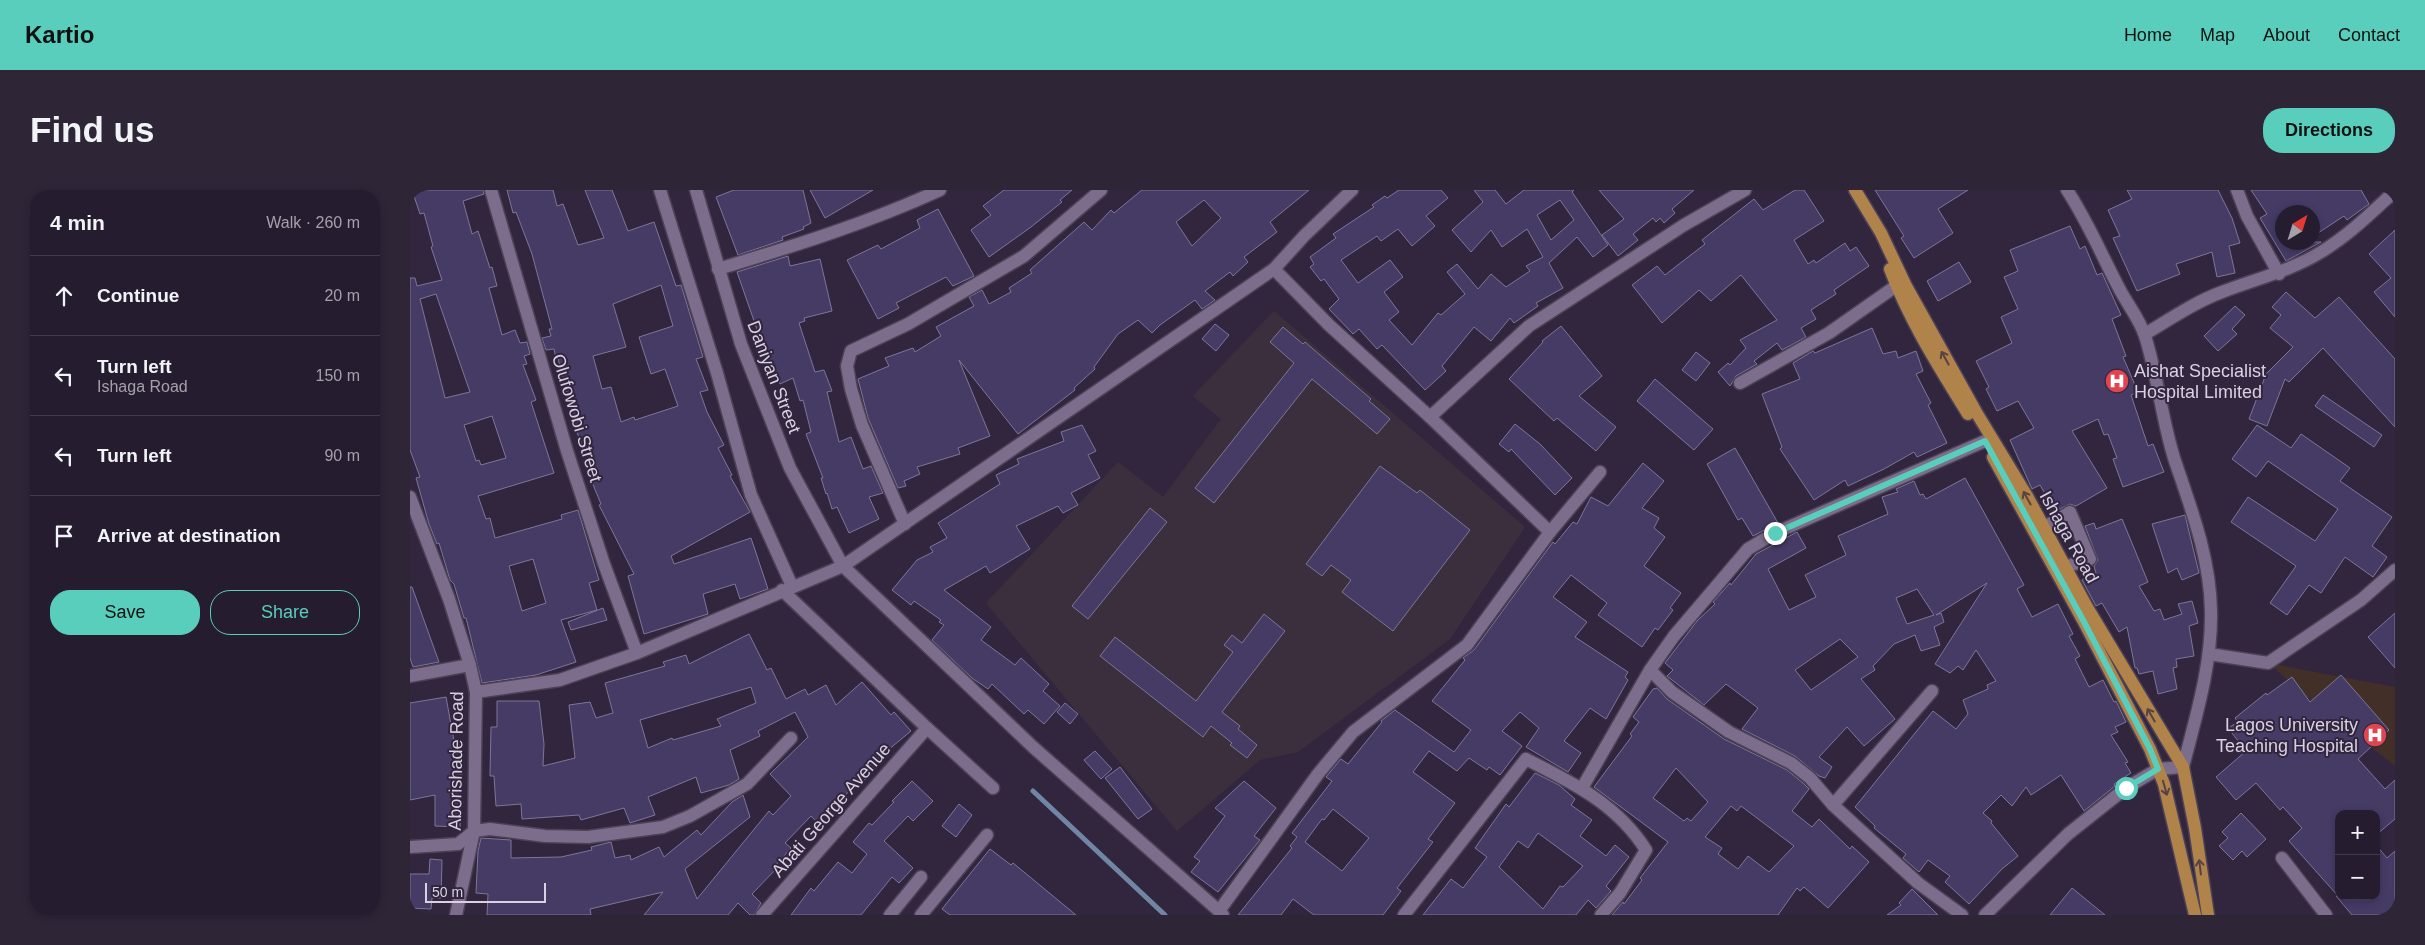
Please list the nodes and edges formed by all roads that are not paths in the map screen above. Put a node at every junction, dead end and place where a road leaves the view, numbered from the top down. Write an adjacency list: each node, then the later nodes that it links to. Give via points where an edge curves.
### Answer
1 (491, 190): 30 (street, Olufowobi Street, via 567,452)
2 (660, 190): 29 (street, via 751,495)
3 (696, 190): 13 (street, Daniyan Street)
4 (940, 190): 13 (street, via 888,214 815,240)
5 (1101, 190): 23 (street, via 1024,256 908,324 851,351 847,366 859,416)
6 (1352, 190): 14 (street)
7 (1745, 190): 19 (street, via 1684,225 1529,326)
8 (1846, 190): 16 (main road, Ishaga Road, via 1870,228)
9 (1855, 190): 24 (main road, Ishaga Road, one-way to 9)
10 (2067, 190): 17 (street, via 2087,220)
11 (2237, 190): 15 (street, via 2247,216)
12 (2395, 191): 15 (street, via 2346,236)
13 (718, 269): 26 (street, Daniyan Street, via 741,344 790,468)
14 (1274, 270): 19 (street); 23 (street)
15 (2279, 274): 17 (street, via 2221,292)
16 (1896, 286): 18 (street, via 1829,333); 20 (main road, Ishaga Road, via 1935,360)
17 (2145, 334): 31 (street, via 2175,460 2204,552 2211,613)
18 (1740, 383)
19 (1430, 417): 25 (street)
20 (1985, 441): 33 (street, via 1775,533 1748,549 1674,636); 40 (main road, Ishaga Road, via 2083,620)
21 (1600, 472): 25 (street)
22 (410, 497): 32 (street, Aborishade Road)
23 (905, 524): 26 (street)
24 (2043, 528): 27 (main road, Ishaga Road); 27 (street, via 2070,512 2090,559)
25 (1550, 532): 49 (street, via 1467,645 1353,732 1318,774)
26 (843, 566): 29 (street); 49 (street, Daniyan Street, via 1033,747)
27 (2065, 567): 39 (main road, Ishaga Road, one-way to 27)
28 (2395, 570): 31 (street, via 2361,600 2268,663)
29 (787, 588): 30 (street); 37 (street)
30 (637, 653): 36 (street, via 560,680)
31 (2209, 654): 39 (street)
32 (470, 665): 34 (street); 36 (street, Aborishade Road)
33 (1650, 670): 42 (street); 43 (street, via 1672,692 1729,732 1792,763)
34 (410, 676)
35 (1932, 691): 43 (street)
36 (476, 692): 44 (street, Aborishade Road)
37 (926, 728): 41 (street); 51 (street, Abati George Avenue)
38 (791, 738): 44 (street, via 747,784 690,816 663,827 588,838 490,829)
39 (2183, 767): 40 (street); 59 (main road, Ishaga Road, one-way to 39)
40 (2158, 769): 57 (street, via 2126,788 2068,834); 58 (main road, Ishaga Road, one-way to 58)
41 (993, 788)
42 (1582, 788): 54 (street, via 1526,759); 55 (street, via 1623,819 1646,850 1620,892)
43 (1833, 805): 56 (street, via 1918,883)
44 (474, 831): 46 (street, via 458,844); 50 (street, Aborishade Road)
45 (988, 835): 53 (street)
46 (410, 847)
47 (2282, 858): 60 (street)
48 (921, 877): 52 (street)
49 (1222, 913)
50 (456, 915)
51 (762, 915)
52 (890, 915)
53 (920, 915)
54 (1404, 915)
55 (1601, 915)
56 (1962, 915)
57 (1985, 915)
58 (2195, 915)
59 (2208, 915)
60 (2326, 915)

